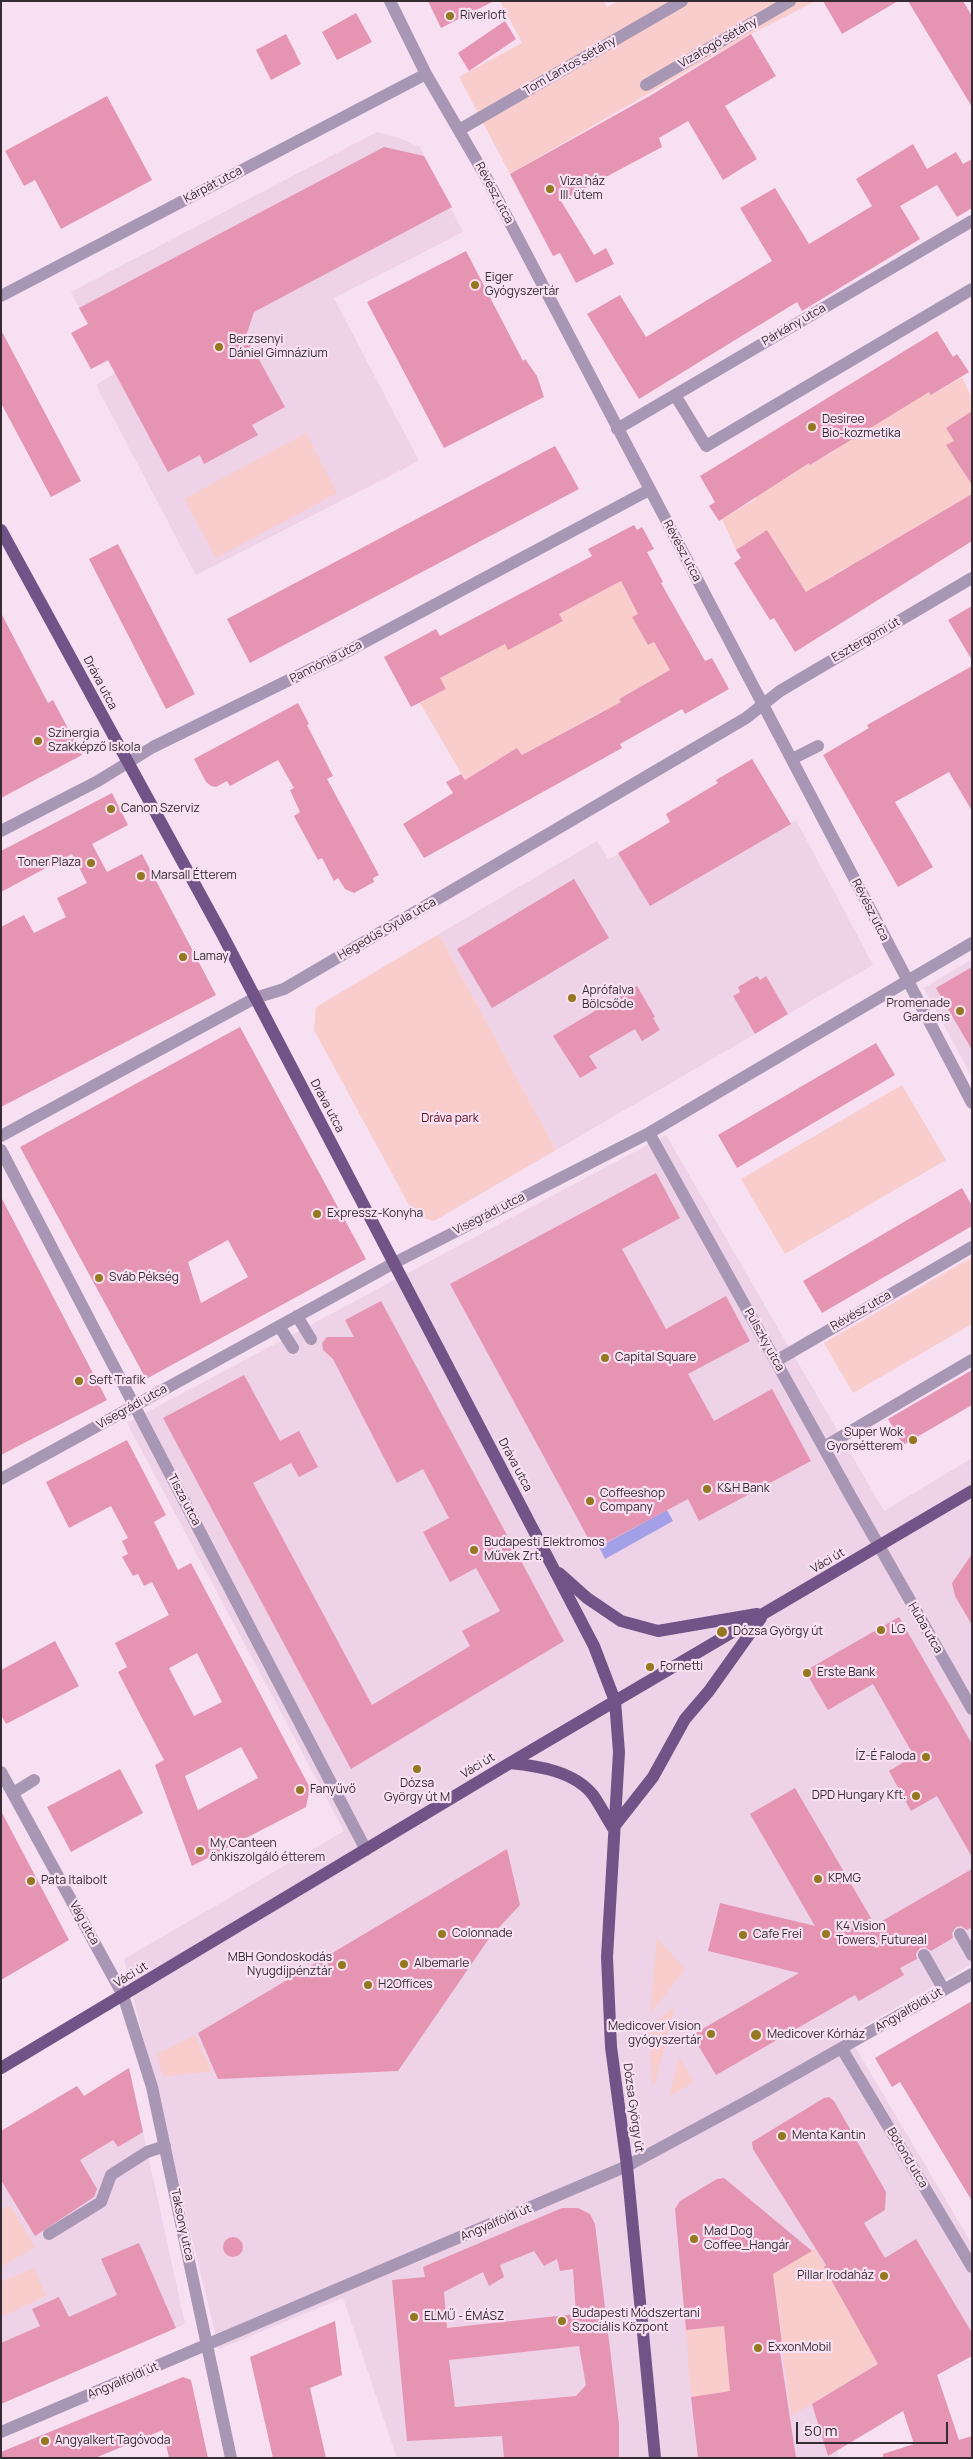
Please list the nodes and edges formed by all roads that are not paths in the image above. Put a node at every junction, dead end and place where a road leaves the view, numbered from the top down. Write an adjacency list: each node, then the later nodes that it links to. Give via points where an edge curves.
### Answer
1 (390, 1): 4 (street, Révész utca)
2 (682, 1): 6 (street, Tom Lantos sétány)
3 (790, 1): 5 (street, Vizafogó sétány)
4 (426, 74): 6 (street, Révész utca); 9 (street, Kárpát utca)
5 (646, 85)
6 (458, 130): 11 (street, Révész utca, via 486,177)
7 (972, 221): 10 (street, Párkány utca)
8 (972, 289): 10 (street, via 706,446)
9 (1, 296)
10 (675, 395): 11 (street, Párkány utca)
11 (617, 429): 12 (street, Révész utca)
12 (649, 490): 15 (street, Révész utca); 18 (street, Pannónia utca, via 350,650)
13 (1, 530): 18 (main road, Dráva utca)
14 (972, 578): 15 (street, Esztergomi út, via 780,691)
15 (762, 705): 17 (street, Révész utca); 22 (street, Hegedűs Gyula utca, via 746,718 284,989)
16 (818, 746): 17 (street)
17 (792, 759): 21 (street, Révész utca)
18 (127, 761): 19 (street, Pannónia utca, via 98,781); 22 (main road, Dráva utca)
19 (1, 831)
20 (972, 943): 21 (street, Visegrádi utca)
21 (906, 981): 23 (street, Révész utca); 24 (street, Visegrádi utca)
22 (256, 998): 25 (street, Hegedűs Gyula utca); 28 (main road, Dráva utca)
23 (972, 1103)
24 (649, 1133): 28 (street, Visegrádi utca); 34 (street, Pulszky utca)
25 (1, 1136)
26 (1, 1150): 35 (street, Tisza utca)
27 (972, 1246): 34 (street, Révész utca)
28 (394, 1263): 29 (street, Visegrádi utca); 40 (main road, Dráva utca)
29 (297, 1316): 30 (street, Visegrádi utca); 31 (street)
30 (279, 1326): 32 (street); 35 (street, Visegrádi utca)
31 (311, 1339)
32 (293, 1348)
33 (972, 1360): 36 (street)
34 (776, 1361): 36 (street, Pulszky utca)
35 (134, 1406): 37 (street, Visegrádi utca); 49 (street, Tisza utca)
36 (824, 1447): 39 (street, Pulszky utca)
37 (1, 1479)
38 (972, 1491): 39 (main road, Váci út)
39 (879, 1547): 41 (main road, Váci út); 43 (street, Huba utca)
40 (552, 1567): 41 (main road, via 621,1622 658,1631); 42 (main road, Dráva utca, via 594,1646)
41 (765, 1613): 42 (main road, Váci út); 48 (main road, via 685,1719 653,1777)
42 (615, 1701): 44 (main road, Váci út); 48 (main road, Dózsa György út, via 619,1752)
43 (972, 1709)
44 (510, 1763): 48 (main road, via 548,1768 574,1780 592,1793); 49 (main road, Váci út)
45 (1, 1772): 47 (street, Vág utca)
46 (34, 1780): 47 (street)
47 (13, 1793): 55 (street, Vág utca)
48 (613, 1828): 59 (main road, Dózsa György út, via 607,1958 611,2047)
49 (366, 1850): 55 (main road, Váci út)
50 (960, 1934): 52 (street)
51 (924, 1955): 54 (street)
52 (972, 1955)
53 (972, 1974): 54 (street, Angyalföldi út)
54 (944, 1990): 56 (street, Angyalföldi út)
55 (123, 1995): 57 (main road, Váci út); 58 (street, Taksony utca, via 150,2080)
56 (842, 2049): 59 (street, Angyalföldi út); 61 (street, Botond utca)
57 (1, 2068)
58 (165, 2146): 60 (street, via 147,2152 112,2175 101,2202); 62 (street, Taksony utca)
59 (627, 2166): 62 (street, Angyalföldi út); 65 (main road, Dózsa György út)
60 (49, 2234)
61 (972, 2267)
62 (208, 2345): 63 (street, Angyalföldi út); 64 (street, Taksony utca)
63 (1, 2432)
64 (231, 2458)
65 (655, 2458)

